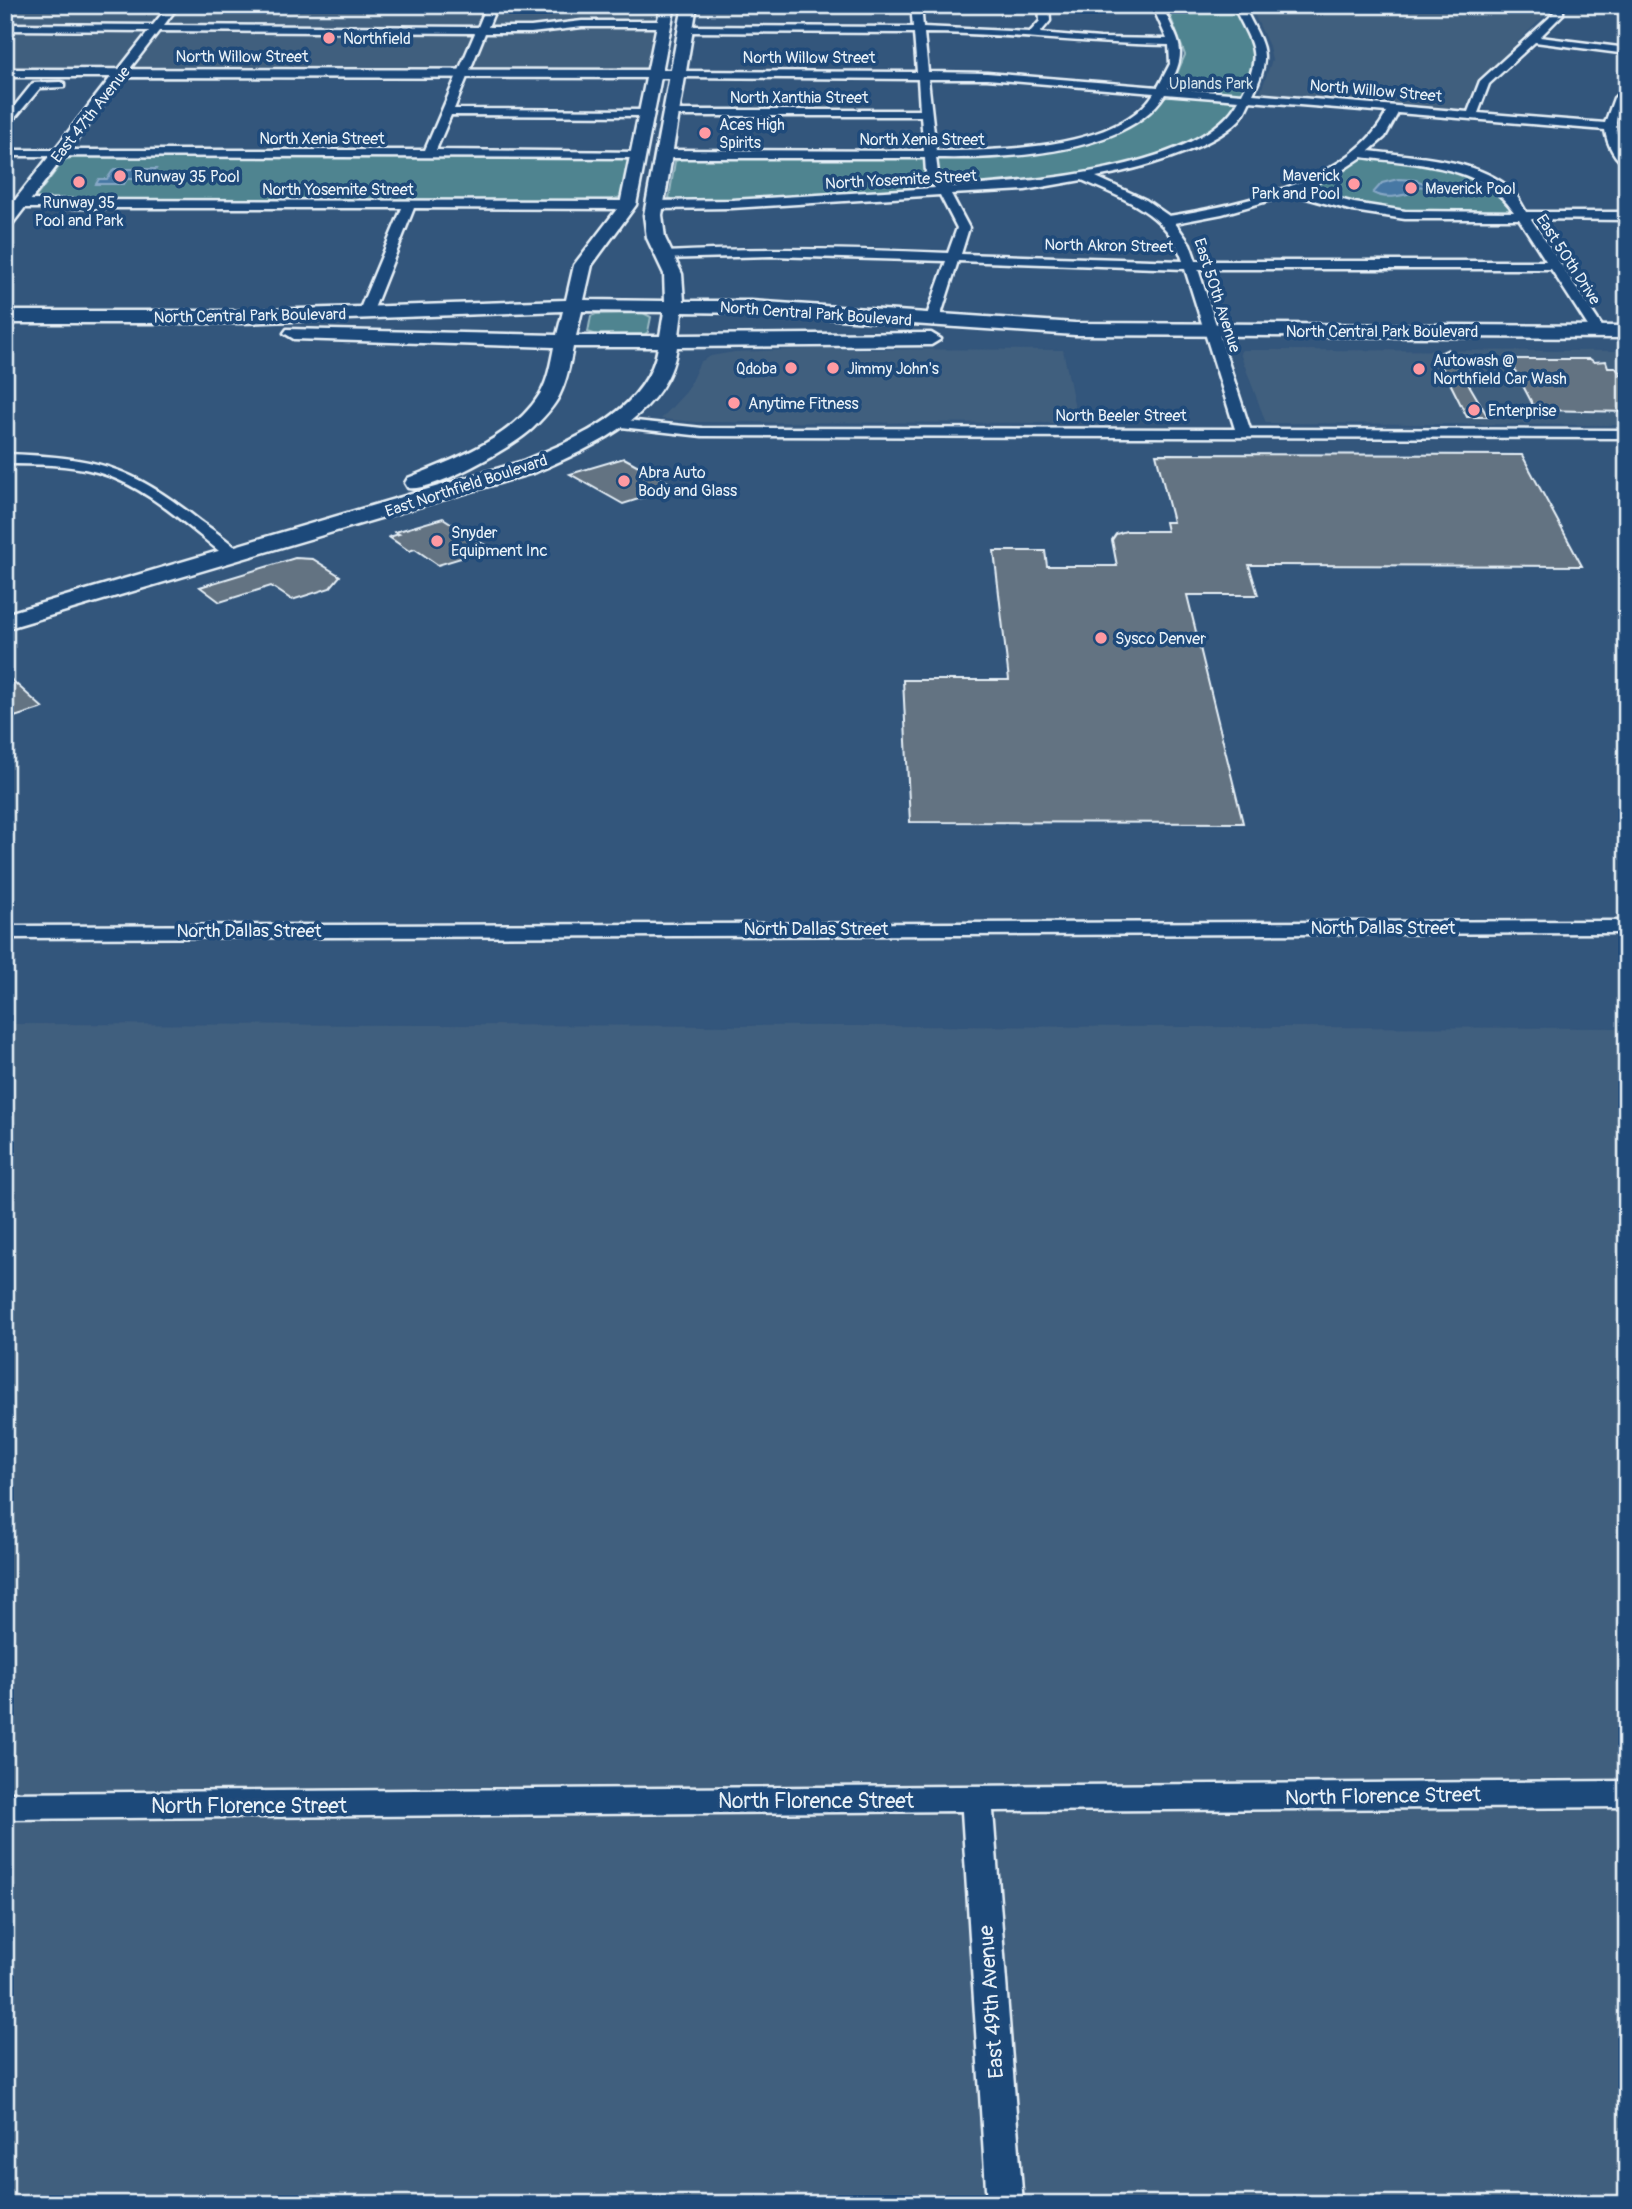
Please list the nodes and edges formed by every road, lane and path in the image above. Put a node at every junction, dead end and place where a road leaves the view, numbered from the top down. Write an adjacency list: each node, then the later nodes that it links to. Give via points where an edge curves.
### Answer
1 (174, 5): 12 (street, East 47th Avenue)
2 (492, 5): 14 (street)
3 (668, 5): 10 (main road, East Northfield Boulevard)
4 (690, 5): 13 (main road, East Northfield Boulevard)
5 (916, 5): 15 (street)
6 (1044, 5): 16 (street, via 1045,21)
7 (1157, 5): 18 (street)
8 (1238, 5): 29 (street, North Yosemite Street, via 1261,59)
9 (1558, 5): 17 (street, via 1553,20)
10 (664, 24): 14 (street); 23 (main road, East Northfield Boulevard)
11 (5, 27): 12 (street)
12 (155, 29): 14 (street); 21 (street, East 47th Avenue)
13 (686, 29): 15 (street); 24 (main road, East Northfield Boulevard)
14 (481, 30): 22 (street)
15 (918, 30): 16 (street); 25 (street)
16 (1033, 35): 18 (street)
17 (1532, 39): 19 (street); 35 (street, via 1483,83)
18 (1172, 42): 28 (street, via 1175,63)
19 (1627, 51)
20 (5, 73): 21 (street, North Willow Street)
21 (121, 73): 22 (street, North Willow Street); 39 (street, East 47th Avenue)
22 (463, 74): 23 (street, North Willow Street); 31 (street)
23 (653, 74): 24 (street, North Willow Street); 32 (main road, East Northfield Boulevard)
24 (678, 74): 25 (street, North Willow Street); 33 (main road, East Northfield Boulevard)
25 (922, 75): 28 (street, North Willow Street, via 999,76); 34 (street)
26 (61, 85): 36 (street, via 37,85)
27 (1627, 89): 37 (street, via 1612,111)
28 (1161, 90): 29 (street, North Willow Street); 44 (street, North Xenia Street, via 1148,108 1129,120 1076,141 1014,153)
29 (1247, 97): 30 (street, North Willow Street); 46 (street, North Yosemite Street, via 1236,117 1222,128 1176,152)
30 (1394, 109): 35 (street, North Willow Street); 40 (street, via 1378,137)
31 (447, 113): 32 (street); 41 (street)
32 (646, 113): 42 (main road, East Northfield Boulevard)
33 (672, 113): 34 (street, North Xanthia Street); 43 (main road, East Northfield Boulevard)
34 (926, 113): 44 (street)
35 (1472, 115): 37 (street, North Willow Street)
36 (7, 119)
37 (1611, 127): 45 (street, via 1613,147)
38 (5, 153): 39 (street, North Xenia Street)
39 (59, 153): 41 (street, North Xenia Street); 49 (street, East 47th Avenue)
40 (1359, 153): 47 (street); 53 (street, East 50th Drive, via 1478,176 1507,193)
41 (429, 154): 42 (street, North Xenia Street)
42 (638, 154): 51 (main road, East Northfield Boulevard)
43 (664, 154): 44 (street, North Xenia Street); 52 (main road, East Northfield Boulevard)
44 (930, 155): 48 (street, via 932,173)
45 (1627, 163)
46 (1085, 177): 48 (street, North Yosemite Street); 55 (street, East 50th Avenue)
47 (1289, 189): 53 (street, via 1385,213); 55 (street, via 1230,210)
48 (943, 192): 52 (street, North Yosemite Street); 58 (street, via 963,228)
49 (13, 204): 50 (street, North Yosemite Street); 56 (street, East 47th Avenue)
50 (410, 205): 51 (street, North Yosemite Street); 63 (street)
51 (628, 205): 61 (main road, East Northfield Boulevard, via 586,259)
52 (655, 205): 57 (main road, East Northfield Boulevard, via 653,226)
53 (1523, 216): 54 (street); 60 (street, East 50th Drive)
54 (1627, 216)
55 (1168, 220): 59 (street, East 50th Avenue, via 1184,244)
56 (5, 223)
57 (665, 256): 58 (street, North Akron Street, via 791,252); 62 (main road, East Northfield Boulevard, via 673,274)
58 (954, 257): 59 (street, North Akron Street); 65 (street)
59 (1190, 264): 60 (street, North Akron Street); 69 (street, East 50th Avenue)
60 (1554, 265): 67 (street, East 50th Drive)
61 (573, 305): 62 (main road, North Central Park Boulevard); 63 (main road, North Central Park Boulevard); 71 (main road, East Northfield Boulevard)
62 (673, 306): 65 (main road, North Central Park Boulevard, via 787,309); 72 (main road, East Northfield Boulevard)
63 (366, 312): 64 (main road, North Central Park Boulevard)
64 (5, 317)
65 (932, 321): 69 (main road, North Central Park Boulevard)
66 (5, 331): 71 (main road, North Central Park Boulevard, via 229,331)
67 (1598, 331): 68 (main road, North Central Park Boulevard); 69 (main road, North Central Park Boulevard)
68 (1627, 332)
69 (1213, 335): 70 (main road, North Central Park Boulevard); 72 (main road, North Central Park Boulevard); 74 (street, East 50th Avenue)
70 (1627, 341)
71 (565, 342): 72 (main road, North Central Park Boulevard); 77 (main road, East Northfield Boulevard, via 545,403 525,425 495,446 400,489)
72 (668, 342): 73 (main road, East Northfield Boulevard, via 651,389)
73 (617, 423): 74 (street, North Beeler Street, via 702,432); 77 (main road, East Northfield Boulevard, via 528,467)
74 (1244, 433): 75 (street, North Beeler Street)
75 (1627, 434)
76 (5, 459): 77 (street, via 82,464 117,474)
77 (226, 548): 78 (main road, East Northfield Boulevard); 79 (main road, East Northfield Boulevard)
78 (5, 604)
79 (5, 622)
80 (1627, 927): 81 (street, North Dallas Street)
81 (5, 932)
82 (1627, 1794): 83 (street, North Florence Street)
83 (977, 1800): 84 (street, North Florence Street); 85 (street, East 49th Avenue)
84 (5, 1807)
85 (1005, 2204)

